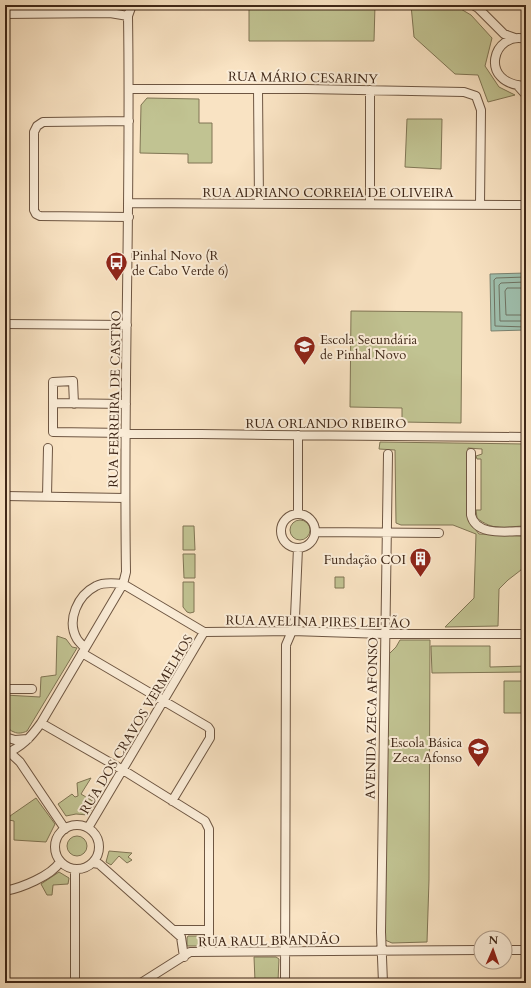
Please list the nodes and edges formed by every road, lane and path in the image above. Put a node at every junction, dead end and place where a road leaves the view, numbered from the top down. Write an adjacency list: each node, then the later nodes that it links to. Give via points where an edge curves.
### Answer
1 (132, 5): 4 (street, RUA FERREIRA DE CASTRO)
2 (472, 5): 5 (street)
3 (5, 14): 4 (street, via 110,13)
4 (128, 16): 10 (street, RUA FERREIRA DE CASTRO)
5 (495, 26): 6 (street, via 504,34); 8 (street, via 500,38)
6 (515, 38): 7 (street); 8 (street, via 506,41)
7 (526, 39)
8 (500, 47): 9 (street, via 495,62 502,79 510,84)
9 (522, 86): 13 (street)
10 (129, 89): 11 (street, RUA MÁRIO CESARINY); 14 (street, RUA FERREIRA DE CASTRO)
11 (258, 89): 12 (street, RUA MÁRIO CESARINY); 16 (street)
12 (370, 90): 17 (street); 18 (street, RUA MÁRIO CESARINY, via 464,92 476,96 481,110)
13 (526, 95)
14 (129, 121): 15 (street, RUA FERREIRA DE CASTRO); 20 (street, via 43,122 34,132 36,214)
15 (129, 203): 16 (street, RUA ADRIANO CORREIA DE OLIVEIRA); 20 (street, RUA FERREIRA DE CASTRO)
16 (258, 204): 17 (street, RUA ADRIANO CORREIA DE OLIVEIRA)
17 (370, 204): 18 (street, RUA ADRIANO CORREIA DE OLIVEIRA)
18 (480, 204): 19 (street, RUA ADRIANO CORREIA DE OLIVEIRA)
19 (526, 205)
20 (129, 217): 22 (street, RUA FERREIRA DE CASTRO)
21 (5, 324): 22 (street)
22 (127, 325): 25 (street, RUA FERREIRA DE CASTRO)
23 (53, 403): 24 (street); 24 (street, via 53,382 73,381); 26 (street, RUA ORLANDO RIBEIRO, via 53,432)
24 (74, 404): 25 (street)
25 (126, 404): 26 (street, RUA FERREIRA DE CASTRO)
26 (126, 434): 27 (street, RUA ORLANDO RIBEIRO); 34 (street, RUA FERREIRA DE CASTRO)
27 (298, 435): 28 (street, RUA ORLANDO RIBEIRO); 35 (street)
28 (526, 437)
29 (48, 448): 33 (street)
30 (471, 453): 36 (street, via 472,520 488,531)
31 (388, 454): 38 (street, AVENIDA ZECA AFONSO)
32 (5, 496): 33 (street)
33 (47, 496): 34 (street)
34 (125, 498): 41 (street, RUA FERREIRA DE CASTRO)
35 (298, 514): 37 (street, via 312,520); 40 (street, via 287,518 281,532 285,542)
36 (526, 531)
37 (316, 532): 38 (street); 40 (street, via 309,544)
38 (386, 532): 39 (street); 44 (street, AVENIDA ZECA AFONSO)
39 (439, 533)
40 (298, 548): 42 (street)
41 (124, 584): 43 (street); 46 (street, RUA FERREIRA DE CASTRO); 46 (street, via 97,586 84,594 77,603 73,625 76,638)
42 (292, 631): 43 (street, RUA AVELINA PIRES LEITÃO); 44 (street, RUA AVELINA PIRES LEITÃO); 68 (street, via 286,645)
43 (204, 632): 49 (street, RUA DOS CRAVOS VERMELHOS)
44 (384, 634): 45 (street, RUA AVELINA PIRES LEITÃO); 64 (street, AVENIDA ZECA AFONSO)
45 (526, 634)
46 (84, 650): 49 (street); 50 (street, RUA FERREIRA DE CASTRO)
47 (5, 688): 48 (street)
48 (32, 689)
49 (163, 701): 54 (street, RUA DOS CRAVOS VERMELHOS); 55 (street, via 208,727 211,734)
50 (41, 723): 52 (street, RUA FERREIRA DE CASTRO); 54 (street)
51 (5, 738): 52 (street); 53 (street)
52 (29, 738): 53 (street, RUA FERREIRA DE CASTRO, via 20,746)
53 (7, 751): 57 (street, via 20,762)
54 (123, 770): 55 (street); 56 (street, RUA DOS CRAVOS VERMELHOS)
55 (172, 801): 63 (street, via 202,818 209,829)
56 (88, 828): 57 (street, via 76,825); 59 (street, via 99,844 97,857)
57 (65, 829): 58 (street, via 60,833 55,845)
58 (60, 862): 60 (street); 61 (street, via 57,867 36,879)
59 (93, 862): 60 (street, via 88,867); 62 (street, via 99,864)
60 (75, 870): 71 (street)
61 (5, 891)
62 (173, 930): 63 (street); 70 (street, via 181,937)
63 (208, 930): 69 (street)
64 (382, 950): 65 (street, RUA RAUL BRANDÃO); 68 (street, RUA RAUL BRANDÃO); 74 (street, AVENIDA ZECA AFONSO)
65 (473, 950)
66 (513, 950): 67 (street)
67 (526, 950)
68 (285, 951): 69 (street, RUA RAUL BRANDÃO); 73 (street)
69 (209, 952): 70 (street, RUA RAUL BRANDÃO, via 190,952)
70 (184, 957): 72 (street, RUA RAUL BRANDÃO)
71 (75, 983)
72 (141, 983)
73 (285, 983)
74 (383, 983)

